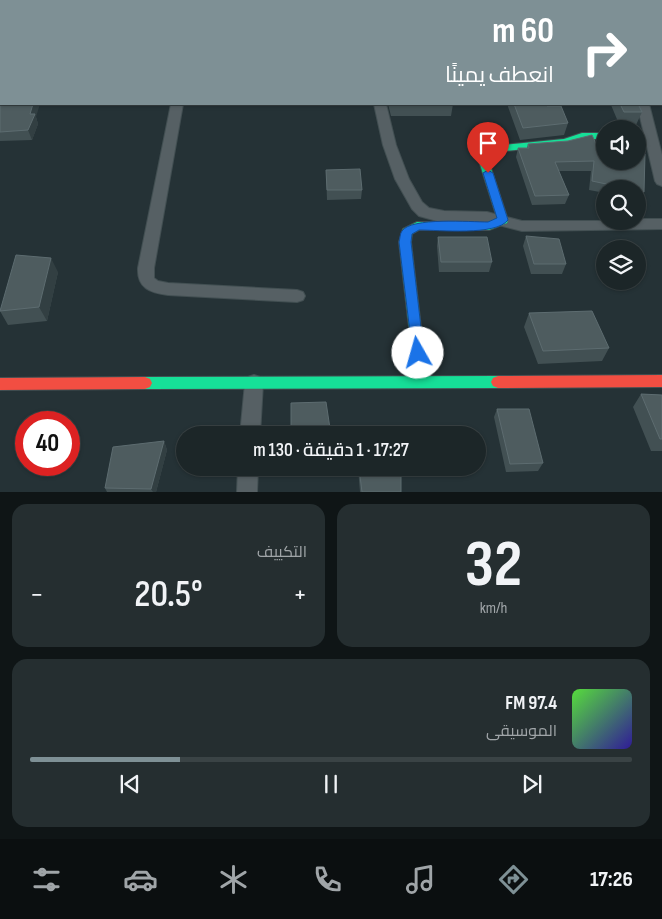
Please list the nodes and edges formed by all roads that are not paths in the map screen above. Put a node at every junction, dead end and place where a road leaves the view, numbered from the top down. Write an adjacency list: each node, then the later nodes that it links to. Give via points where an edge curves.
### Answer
1 (178, 105): 9 (street, via 146,268 147,282 151,286 168,289)
2 (380, 105): 7 (street, via 393,154 409,194 419,209 432,215 482,216)
3 (643, 105): 4 (street)
4 (656, 132): 6 (street)
5 (596, 136): 7 (street, via 492,149 484,158)
6 (662, 181)
7 (503, 220): 8 (street, via 510,225 522,226); 10 (street, via 489,226 417,226 406,232)
8 (662, 224)
9 (297, 296)
10 (418, 353)
11 (662, 381): 12 (street)
12 (254, 383): 13 (street); 14 (street)
13 (0, 384)
14 (251, 426)
15 (248, 476): 16 (street)
16 (247, 492)

